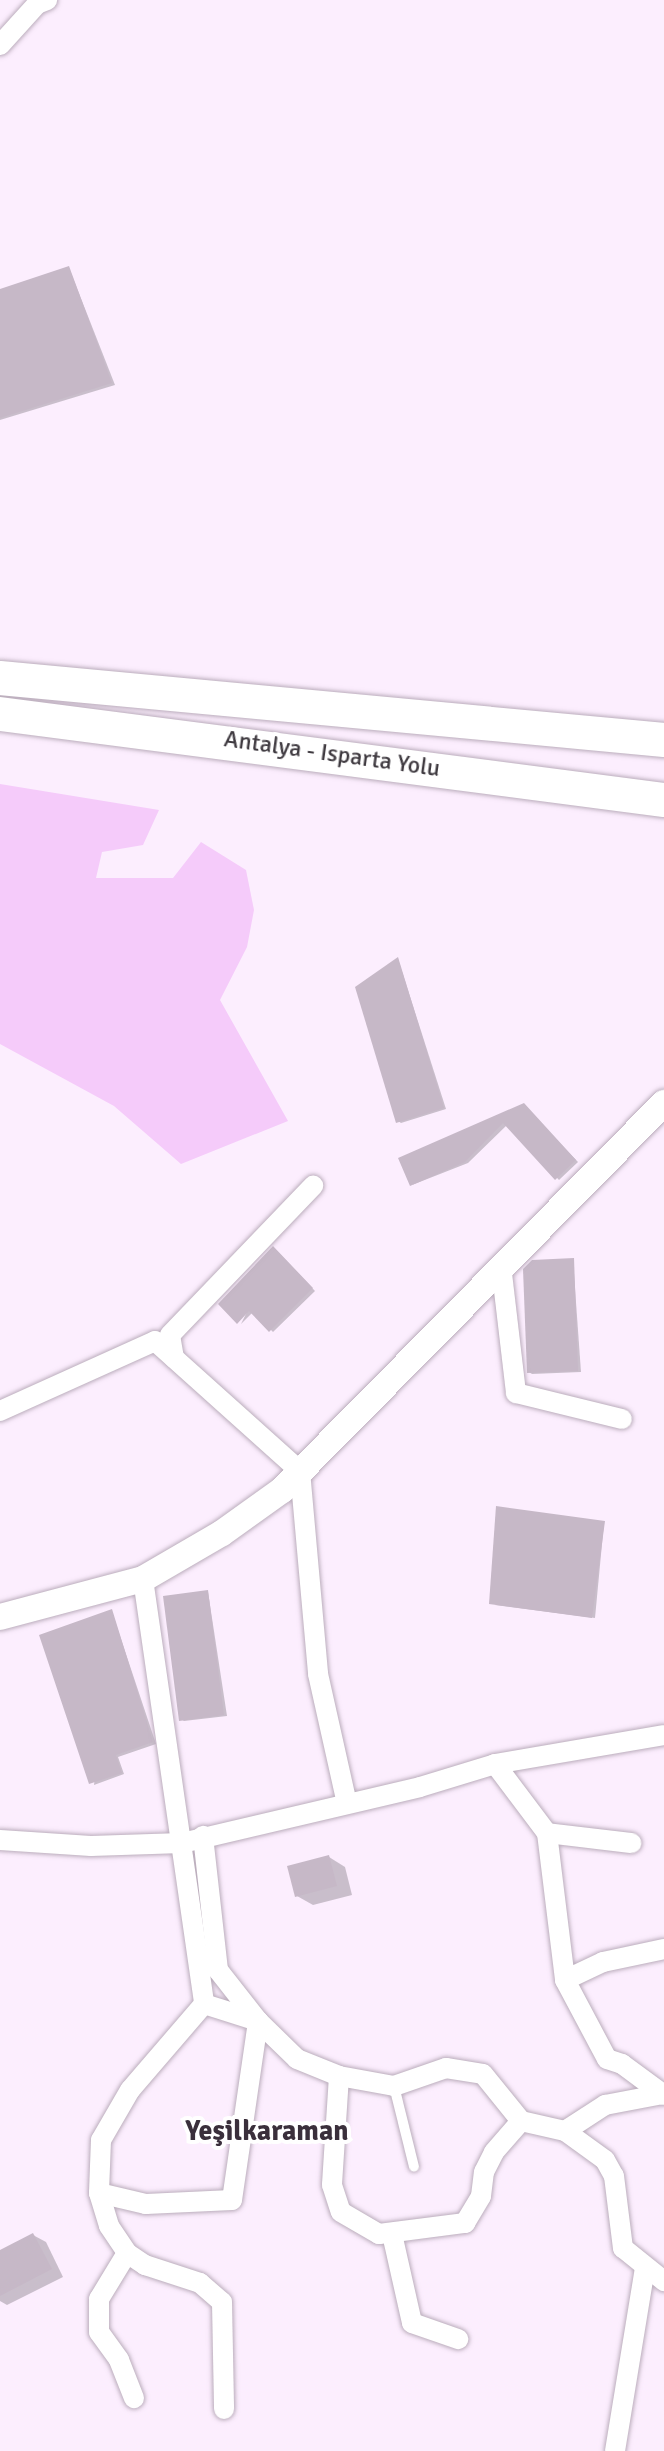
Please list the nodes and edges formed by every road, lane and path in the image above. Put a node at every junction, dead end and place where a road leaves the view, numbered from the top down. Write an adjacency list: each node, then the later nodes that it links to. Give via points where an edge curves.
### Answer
1 (47, 0): 2 (street, via 37,4)
2 (0, 45)
3 (0, 678): 5 (highway, Antalya - Isparta Yolu)
4 (0, 714): 6 (highway, Antalya - Isparta Yolu)
5 (664, 740)
6 (664, 800)
7 (664, 1103): 9 (street)
8 (313, 1186): 10 (street, via 170,1335)
9 (501, 1265): 12 (street, via 516,1393); 13 (street)
10 (174, 1358): 11 (street, via 155,1341); 13 (street)
11 (0, 1411)
12 (622, 1419)
13 (300, 1471): 14 (street, via 222,1533); 18 (street, via 318,1674)
14 (143, 1579): 15 (street); 22 (street)
15 (0, 1617)
16 (664, 1735): 17 (street)
17 (495, 1764): 18 (street); 19 (street)
18 (347, 1804): 20 (street)
19 (547, 1833): 23 (street); 25 (street)
20 (203, 1836): 22 (street); 27 (street, via 218,1970)
21 (0, 1840): 22 (street, via 91,1846)
22 (182, 1843): 26 (street)
23 (631, 1843)
24 (664, 1949): 25 (street, via 603,1962)
25 (565, 1980): 30 (street, via 607,2059)
26 (204, 2004): 27 (street); 34 (street, via 130,2090 101,2140)
27 (258, 2021): 28 (street, via 297,2059); 34 (street, via 232,2200 146,2204)
28 (339, 2076): 29 (street); 35 (street, via 332,2185 341,2212 379,2234)
29 (394, 2086): 31 (street, via 446,2068 483,2074); 33 (lane)
30 (663, 2094): 32 (street, via 605,2105)
31 (521, 2121): 32 (street); 35 (street, via 489,2162 481,2196 465,2223)
32 (565, 2131): 37 (street, via 605,2160 614,2176 623,2248)
33 (414, 2167)
34 (99, 2193): 36 (street, via 109,2226)
35 (392, 2234): 39 (street, via 412,2323)
36 (127, 2253): 40 (street, via 99,2299 99,2332 119,2360); 41 (street, via 145,2265 200,2283 222,2302)
37 (645, 2268): 38 (street); 42 (street)
38 (664, 2281)
39 (458, 2339)
40 (134, 2398)
41 (224, 2409)
42 (615, 2451)

